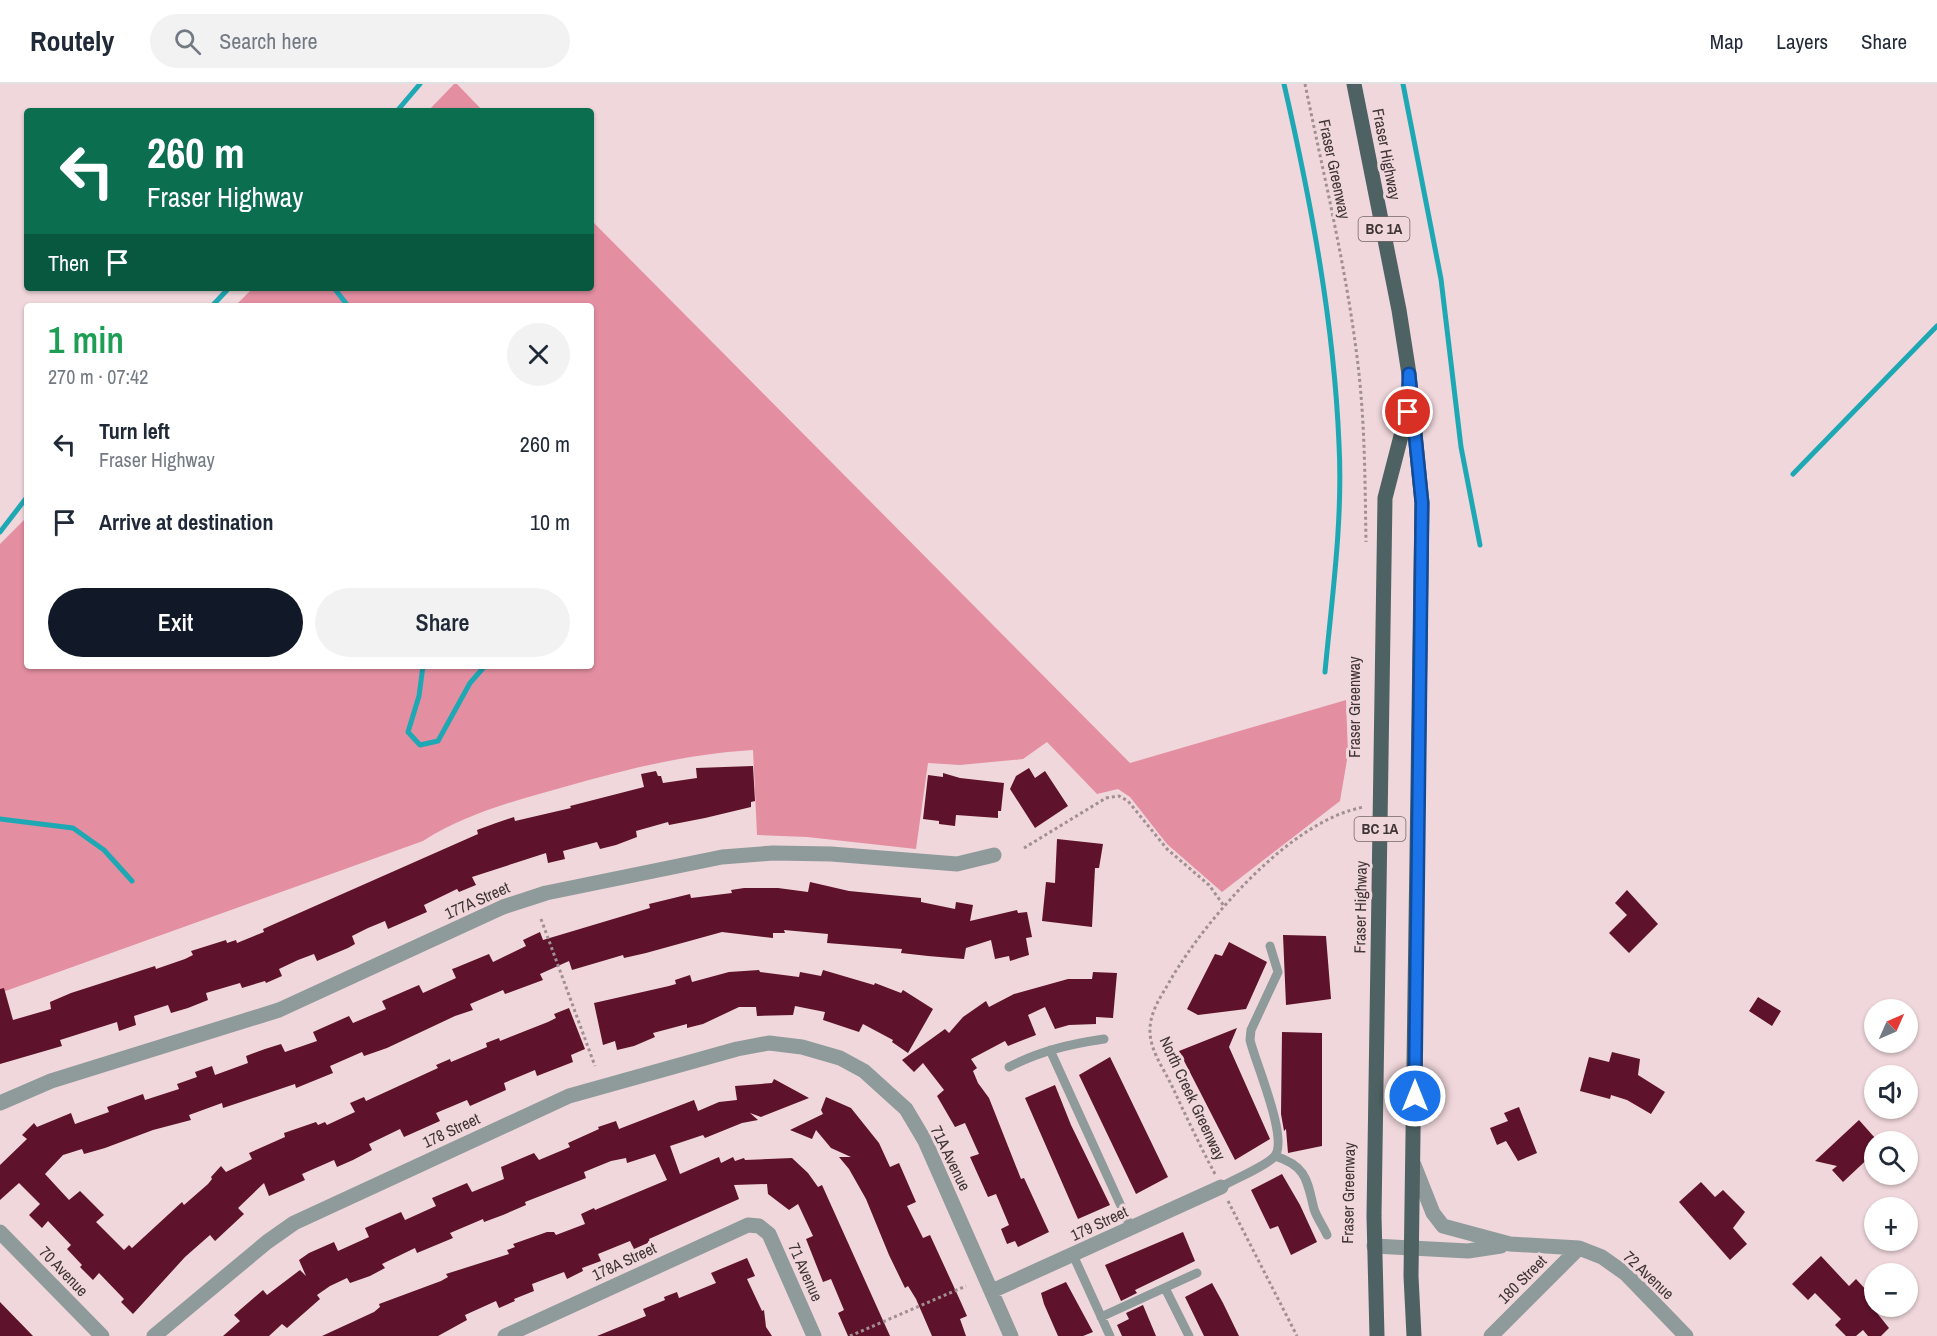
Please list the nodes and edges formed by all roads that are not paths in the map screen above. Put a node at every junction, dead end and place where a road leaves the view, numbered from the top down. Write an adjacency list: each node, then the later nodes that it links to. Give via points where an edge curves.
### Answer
1 (1354, 84): 2 (main road, Fraser Highway / BC 1A)
2 (1409, 374): 11 (main road, Fraser Highway / BC 1A, via 1422,503); 18 (main road, Fraser Highway / BC 1A, via 1408,412 1385,498)
3 (994, 855): 9 (street, 177A Street, via 957,864 831,854 732,856 546,893 503,907 279,1010 51,1081)
4 (1270, 946): 10 (lane, via 1278,972 1251,1030 1250,1041 1278,1129 1280,1146)
5 (1104, 1039): 7 (lane)
6 (802, 1047): 24 (street, 71A Avenue, via 840,1058 864,1071 906,1109 925,1141); 27 (street, 178 Street, via 769,1043 737,1049 569,1096 294,1223)
7 (1050, 1050): 8 (lane); 14 (lane)
8 (1009, 1067)
9 (0, 1103)
10 (1275, 1156): 12 (lane); 16 (lane, via 1287,1160 1308,1180 1314,1209)
11 (1414, 1165): 17 (street, 72 Avenue, via 1433,1213 1443,1226); 19 (main road, Fraser Highway / BC 1A)
12 (1221, 1186): 14 (street, 179 Street)
13 (759, 1226): 28 (street, 178A Street, via 735,1229); 29 (street, 71 Avenue, via 769,1234)
14 (1131, 1228): 21 (street, 179 Street)
15 (0, 1232): 26 (street, 70 Avenue)
16 (1327, 1234)
17 (1510, 1244): 19 (street, 72 Avenue, via 1468,1251); 20 (street, 72 Avenue)
18 (1374, 1246): 19 (street, 72 Avenue); 33 (main road, Fraser Highway / BC 1A)
19 (1412, 1248): 34 (main road, Fraser Highway / BC 1A)
20 (1579, 1248): 35 (street, 180 Street); 36 (street, 72 Avenue, via 1602,1257 1626,1274)
21 (1073, 1255): 24 (street, 179 Street); 25 (lane)
22 (1197, 1273): 23 (lane)
23 (1165, 1288): 25 (lane); 32 (lane)
24 (992, 1291): 30 (street, 71A Avenue)
25 (1101, 1317): 31 (lane)
26 (102, 1336)
27 (154, 1336)
28 (505, 1336)
29 (814, 1336)
30 (1011, 1336)
31 (1110, 1336)
32 (1189, 1336)
33 (1377, 1336)
34 (1414, 1336)
35 (1491, 1336)
36 (1686, 1336)

